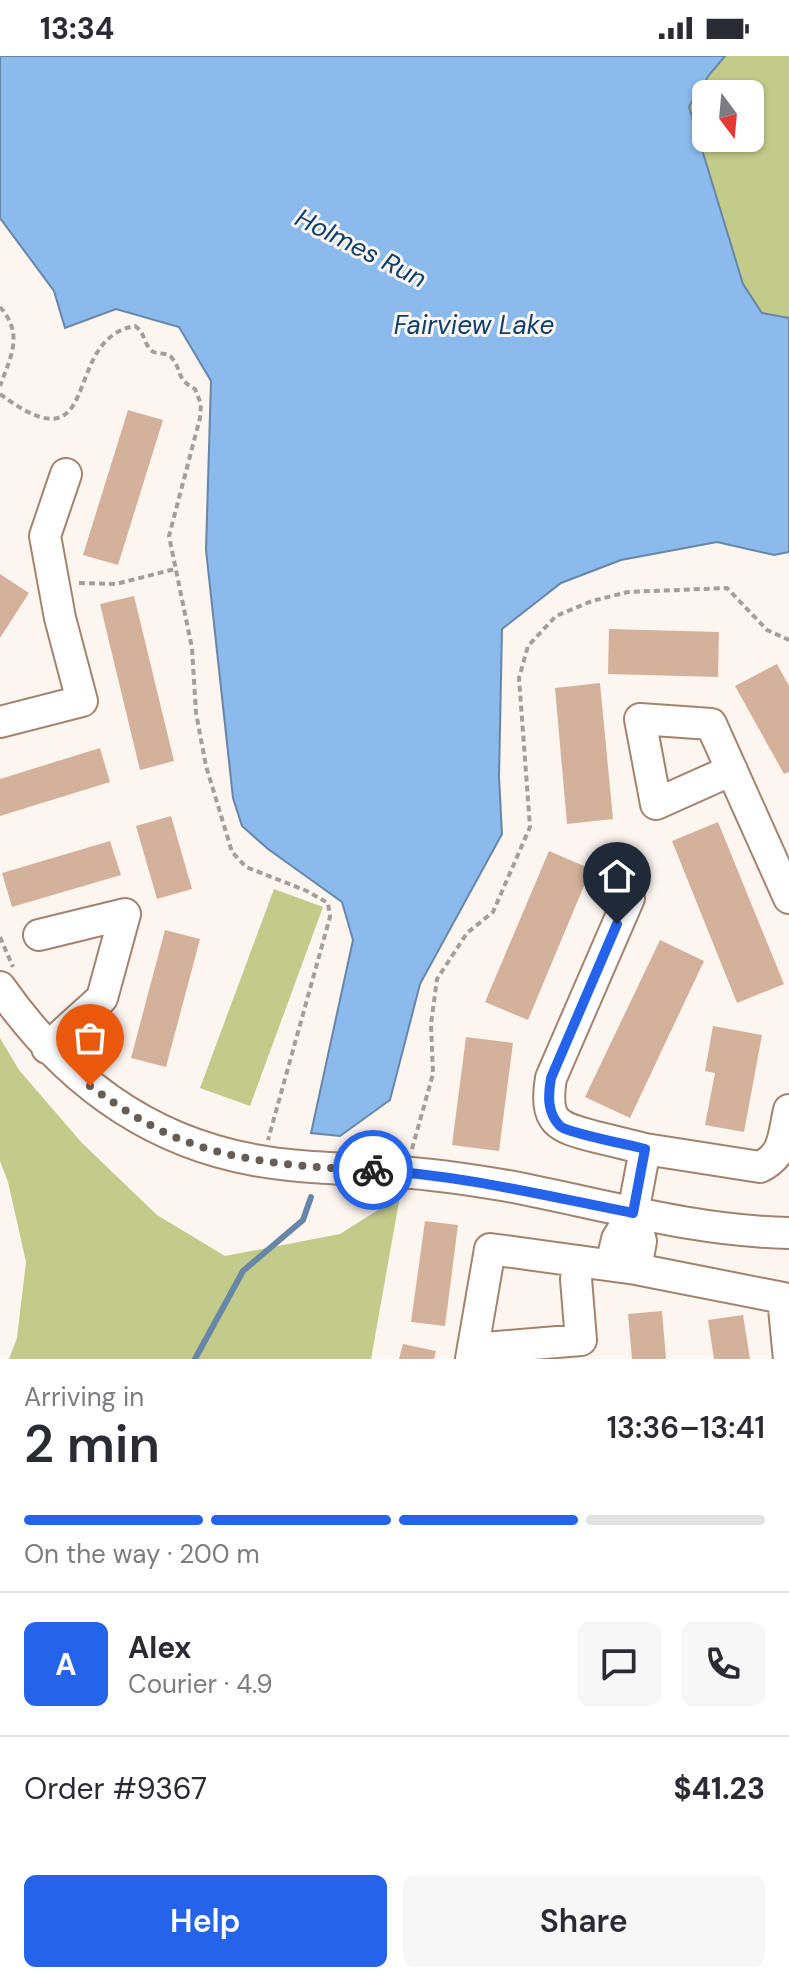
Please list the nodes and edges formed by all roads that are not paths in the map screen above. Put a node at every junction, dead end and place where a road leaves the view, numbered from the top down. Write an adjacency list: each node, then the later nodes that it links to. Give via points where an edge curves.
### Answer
1 (66, 474): 2 (street, via 45,536 82,701)
2 (0, 722)
3 (732, 770): 5 (street)
4 (629, 898): 10 (street, via 548,1095 551,1113 562,1128)
5 (789, 898)
6 (39, 935): 8 (street, via 125,914 102,998)
7 (9, 982): 8 (street)
8 (47, 1048): 11 (street, via 134,1116 209,1149 266,1145)
9 (789, 1110): 10 (street, via 775,1160 760,1167)
10 (645, 1149): 11 (street)
11 (633, 1213): 12 (street, via 714,1228); 14 (street, via 641,1241)
12 (789, 1233)
13 (579, 1261): 14 (street); 15 (street, via 581,1340); 15 (street, via 490,1249)
14 (624, 1267): 16 (street, via 783,1298)
15 (472, 1354)
16 (789, 1359)

